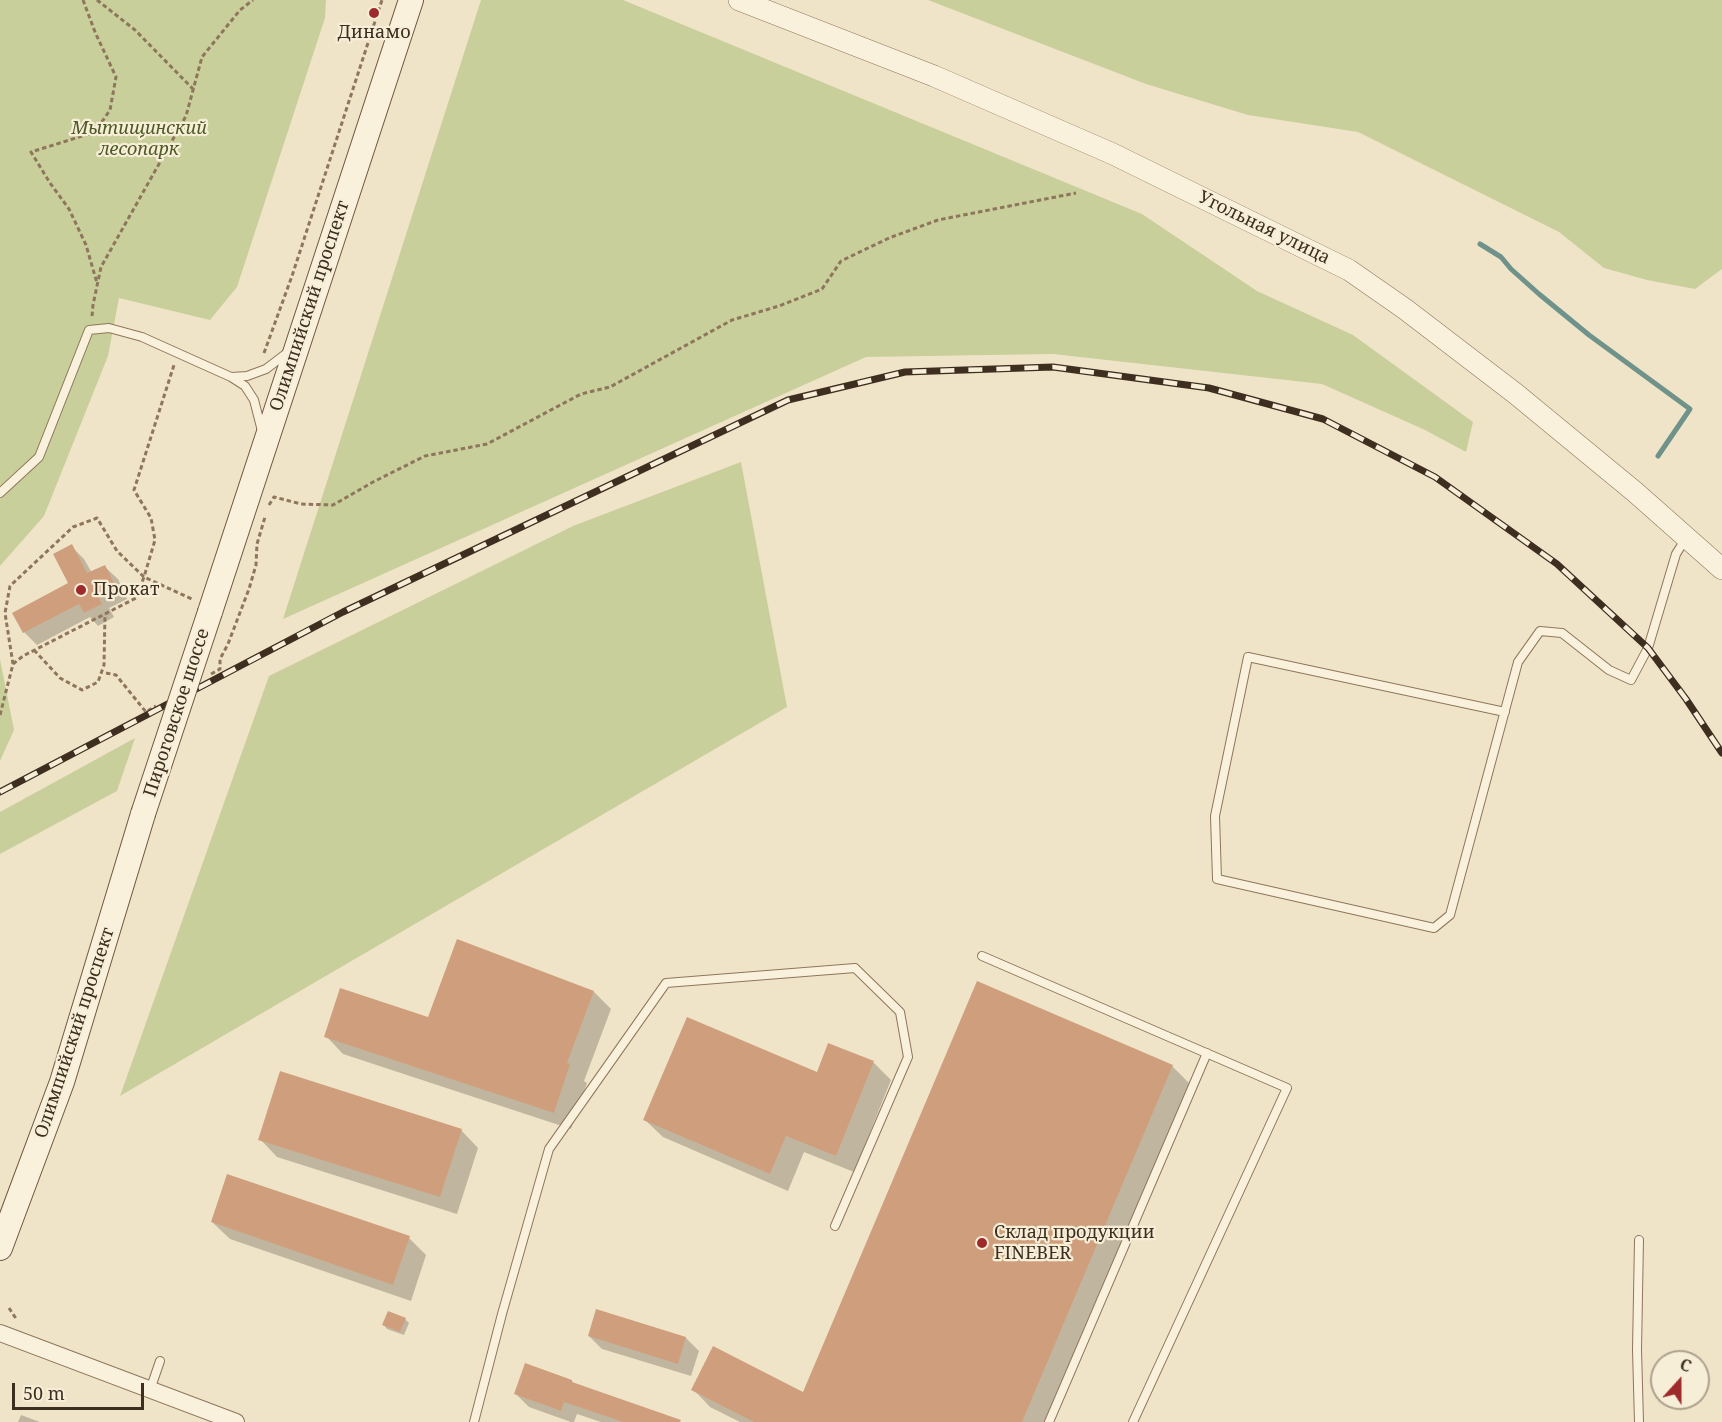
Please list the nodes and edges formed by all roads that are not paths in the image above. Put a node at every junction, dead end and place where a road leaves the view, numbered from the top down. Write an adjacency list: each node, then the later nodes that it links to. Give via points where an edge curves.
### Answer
1 (411, 0): 3 (main road, Олимпийский проспект)
2 (739, 0): 7 (street, Угольная улица, via 934,76 1103,150 1349,270 1516,393)
3 (299, 342): 4 (lane, via 266,369); 5 (main road, Олимпийский проспект)
4 (231, 377): 5 (lane, via 245,386 254,400); 6 (lane, via 142,338 109,328 89,330 39,457)
5 (265, 443): 9 (main road, Олимпийский проспект)
6 (0, 493)
7 (1687, 537): 8 (street, Угольная улица); 10 (lane, via 1676,554 1648,648 1631,680 1609,670 1562,633 1540,631 1518,662)
8 (1722, 569)
9 (202, 611): 11 (main road, Пироговское шоссе, bridge)
10 (1505, 712): 10 (lane, via 1450,915 1434,928 1217,879 1215,816 1248,657)
11 (143, 814): 16 (main road, Олимпийский проспект, via 62,1082)
12 (982, 956): 13 (lane)
13 (1207, 1053): 22 (lane); 23 (lane, via 1287,1088)
14 (835, 1226): 21 (lane, via 908,1057 900,1012 855,968 666,983 549,1149)
15 (1639, 1240): 24 (lane)
16 (0, 1248)
17 (0, 1333): 19 (street)
18 (160, 1361): 19 (lane)
19 (150, 1390): 20 (street)
20 (236, 1422)
21 (474, 1422)
22 (1049, 1422)
23 (1133, 1422)
24 (1639, 1422)

